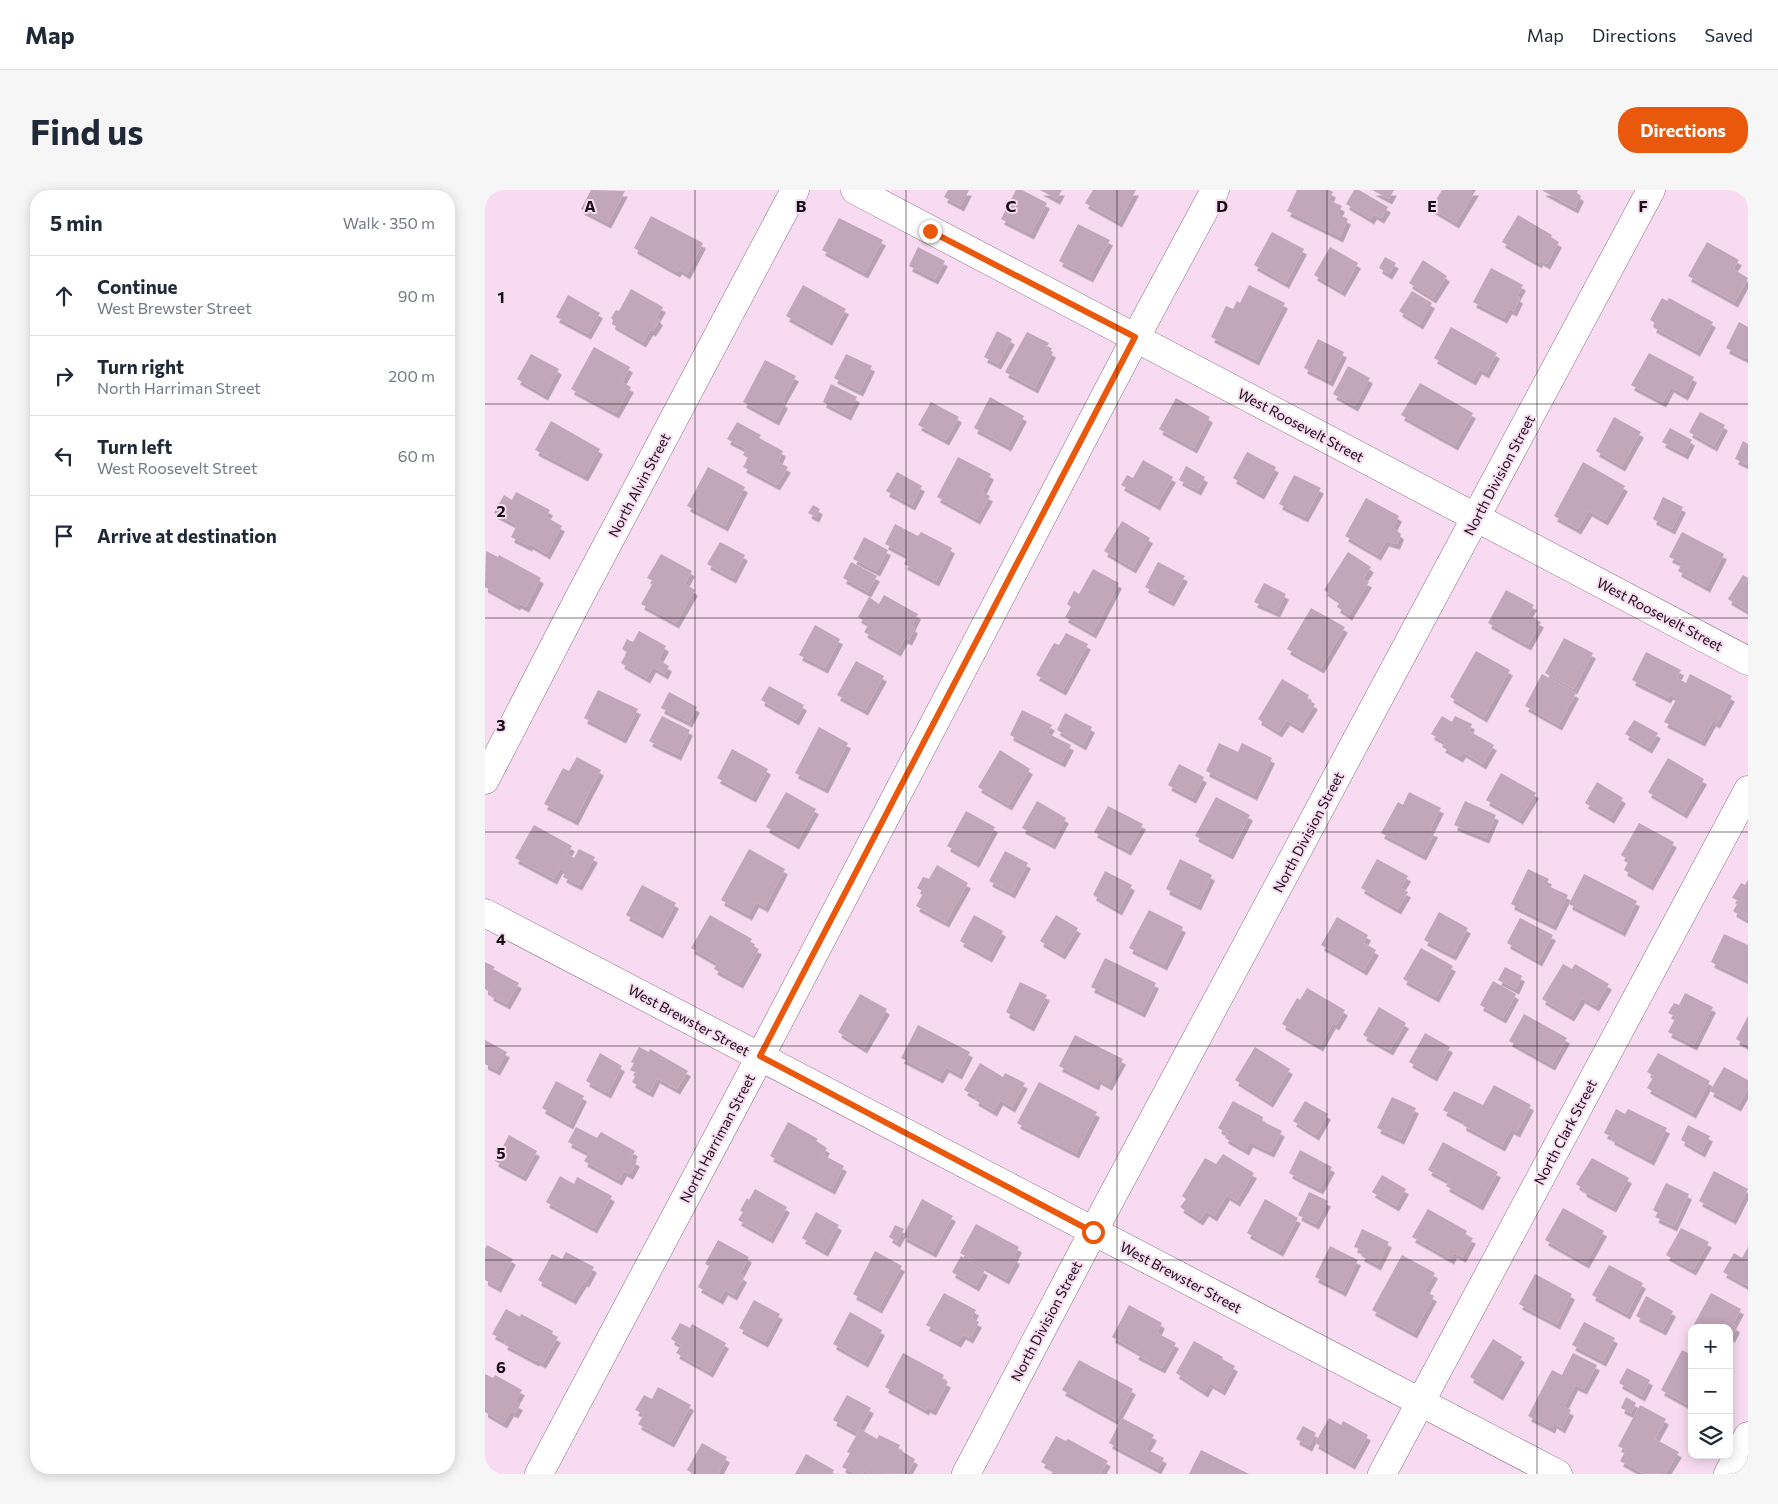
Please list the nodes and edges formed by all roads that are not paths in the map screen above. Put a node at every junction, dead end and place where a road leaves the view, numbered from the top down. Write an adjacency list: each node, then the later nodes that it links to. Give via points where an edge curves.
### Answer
1 (795, 190): 8 (street, North Alvin Street)
2 (855, 190): 5 (street, West Roosevelt Street)
3 (1215, 190): 5 (street, North Harriman Street)
4 (1651, 190): 6 (street, North Division Street)
5 (1135, 337): 6 (street, West Roosevelt Street); 11 (street, North Harriman Street)
6 (1477, 518): 7 (street, West Roosevelt Street); 12 (street, North Division Street)
7 (1748, 661)
8 (485, 780)
9 (1748, 790): 13 (street, North Clark Street)
10 (485, 913): 11 (street, West Brewster Street)
11 (760, 1056): 12 (street, West Brewster Street); 15 (street, North Harriman Street)
12 (1093, 1232): 13 (street, West Brewster Street); 16 (street, North Division Street)
13 (1421, 1403): 17 (street, North Clark Street); 18 (street, West Brewster Street)
14 (1748, 1436): 19 (street)
15 (539, 1474)
16 (966, 1474)
17 (1382, 1474)
18 (1558, 1474)
19 (1728, 1474)

